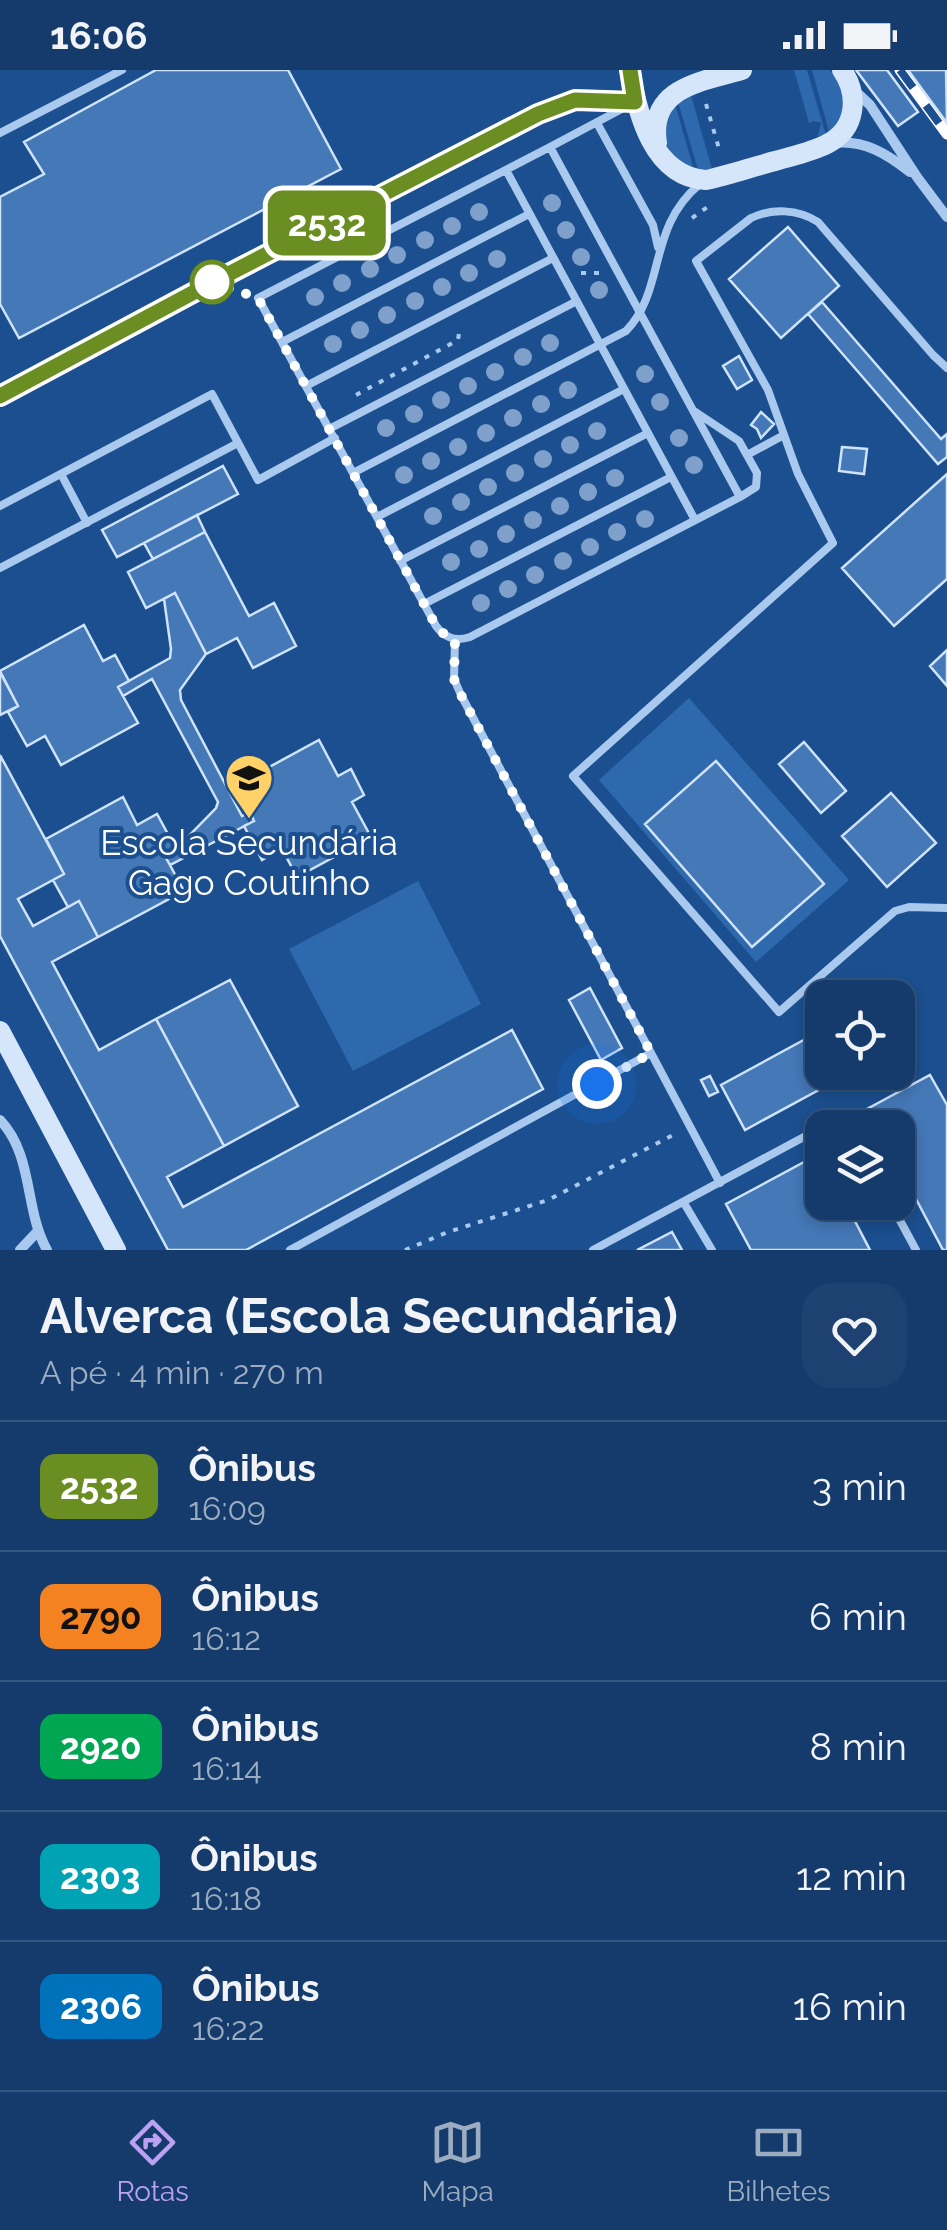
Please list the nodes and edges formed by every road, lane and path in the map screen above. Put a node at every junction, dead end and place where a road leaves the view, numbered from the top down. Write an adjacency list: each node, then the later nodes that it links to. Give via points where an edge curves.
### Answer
1 (122, 70): 8 (lane)
2 (630, 70): 6 (street)
3 (742, 70): 5 (street)
4 (846, 76): 9 (street, via 854,109); 14 (street)
5 (696, 88): 6 (street); 11 (street, via 671,96 659,113); 12 (path)
6 (635, 102): 7 (lane); 11 (street); 32 (street, via 575,100 538,114)
7 (598, 123): 10 (lane); 21 (lane, via 653,225)
8 (0, 134)
9 (829, 144): 14 (street, via 869,146); 15 (street)
10 (550, 147): 13 (lane); 22 (lane)
11 (661, 155): 15 (street, via 676,171)
12 (724, 166)
13 (506, 170): 17 (lane); 27 (lane, via 258,298)
14 (917, 177): 18 (street)
15 (706, 180): 21 (lane, via 675,211)
16 (716, 200): 19 (path)
17 (530, 214): 20 (lane); 27 (lane)
18 (947, 218)
19 (686, 222)
20 (554, 258): 23 (lane); 30 (lane)
21 (656, 261): 25 (lane)
22 (616, 270): 23 (path); 25 (lane)
23 (563, 275): 24 (lane)
24 (577, 302): 28 (lane); 35 (lane)
25 (640, 313): 28 (lane, via 626,331); 33 (lane)
26 (460, 324): 34 (path, via 458,340)
27 (282, 342): 30 (lane)
28 (600, 345): 31 (lane); 41 (lane)
29 (947, 368): 37 (lane, via 818,222 789,212 762,213 696,261 768,390)
30 (306, 386): 34 (lane)
31 (624, 389): 36 (lane); 46 (lane)
32 (0, 396)
33 (692, 410): 40 (lane, via 733,435); 44 (lane)
34 (321, 414): 35 (lane)
35 (330, 429): 38 (lane)
36 (648, 433): 43 (lane); 49 (lane)
37 (784, 435): 40 (lane); 53 (lane, via 833,542 572,776 780,1012 895,911)
38 (335, 438): 39 (lane, via 258,480); 41 (lane)
39 (238, 443): 42 (lane, via 212,394); 48 (lane)
40 (746, 455): 44 (lane, via 758,480)
41 (353, 473): 46 (lane)
42 (61, 474): 45 (lane); 48 (lane)
43 (672, 476): 47 (lane); 51 (lane)
44 (740, 497): 47 (lane)
45 (0, 506)
46 (377, 517): 49 (lane)
47 (695, 520): 52 (lane)
48 (87, 523): 50 (lane)
49 (400, 560): 51 (lane)
50 (0, 568)
51 (424, 604): 52 (lane, via 436,626)
52 (455, 640): 55 (lane, via 454,679 461,695)
53 (947, 908)
54 (0, 1032): 65 (street)
55 (651, 1053): 57 (lane); 66 (lane)
56 (0, 1120): 62 (street, via 21,1151)
57 (690, 1126): 59 (lane); 67 (path, via 548,1200)
58 (805, 1137): 59 (lane)
59 (720, 1183): 60 (lane)
60 (684, 1202): 68 (lane); 69 (lane)
61 (900, 1220): 70 (lane)
62 (37, 1232): 63 (street); 64 (street)
63 (20, 1250)
64 (47, 1250)
65 (116, 1250)
66 (290, 1250)
67 (406, 1250)
68 (592, 1250)
69 (712, 1250)
70 (916, 1250)

